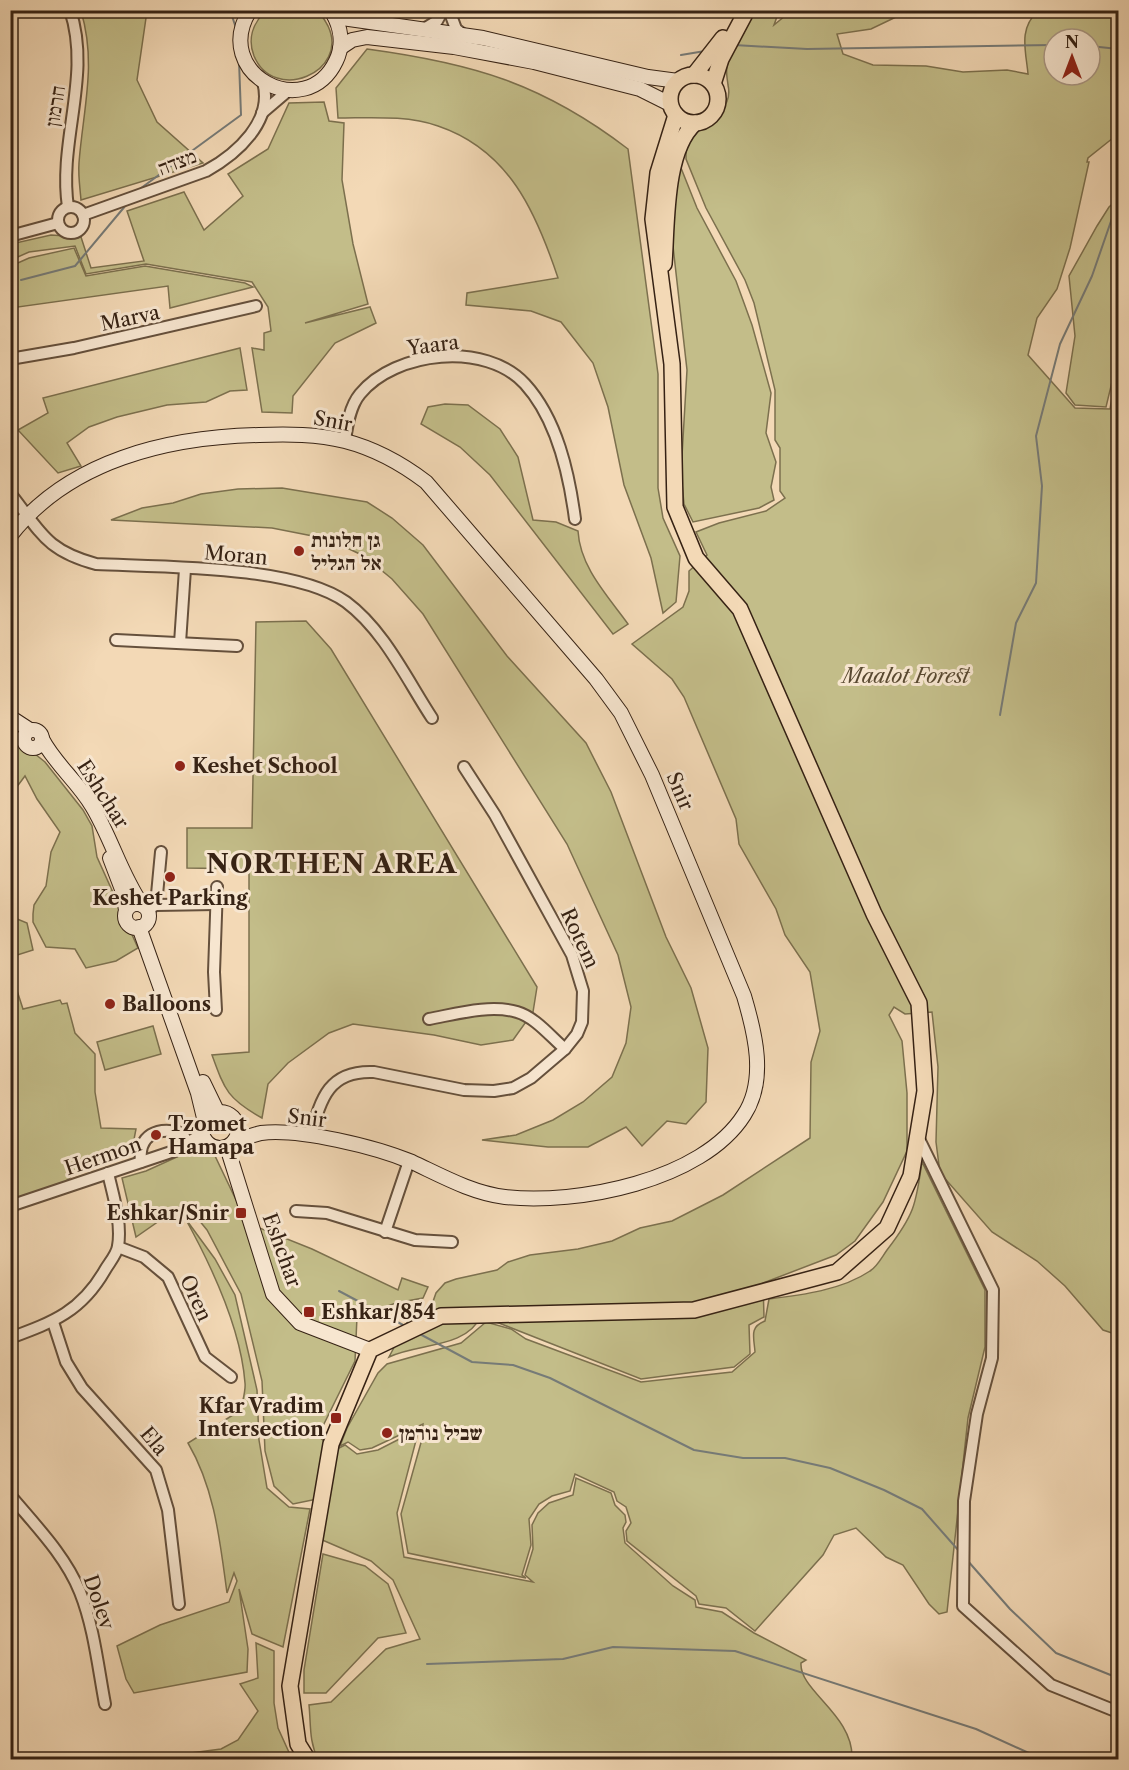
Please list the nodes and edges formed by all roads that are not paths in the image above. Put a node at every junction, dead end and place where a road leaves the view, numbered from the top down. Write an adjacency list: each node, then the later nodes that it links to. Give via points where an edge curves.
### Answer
1 (70, 10): 20 (street, חרמון, via 78,47 78,77 65,164)
2 (250, 10): 8 (street)
3 (443, 10): 9 (street, via 437,21)
4 (449, 10): 10 (street, via 456,29)
5 (742, 10): 12 (main road)
6 (747, 10): 15 (main road, via 721,59)
7 (333, 14): 9 (street); 11 (street, via 340,32)
8 (242, 17): 14 (street, via 243,56)
9 (424, 29): 10 (street)
10 (464, 35): 13 (street)
11 (340, 48): 16 (street, via 335,63 320,81 307,88); 17 (street, via 367,37 481,52 640,89)
12 (694, 75): 13 (main road); 15 (main road)
13 (678, 81): 17 (main road, via 670,94)
14 (263, 82): 16 (street); 18 (street, via 266,95)
15 (713, 84): 19 (main road, via 717,108 706,121)
16 (289, 90): 18 (street, מצדה)
17 (673, 109): 19 (main road, via 689,123); 24 (main road, via 654,195 655,245)
18 (262, 113): 21 (street, מצדה, via 240,146 216,165)
19 (695, 123): 24 (main road, via 684,135 673,172 666,217)
20 (68, 207): 21 (street, via 77,208); 22 (street, via 60,213)
21 (83, 215): 22 (street, via 83,227 76,233 66,232)
22 (58, 223): 23 (street)
23 (10, 236)
24 (663, 294): 54 (main road, via 672,364 675,507 696,558 740,609 874,914 919,1003 925,1091)
25 (256, 306): 26 (street, Marva)
26 (10, 359)
27 (345, 441): 29 (street, Snir, via 299,434 222,436 133,453 77,477); 30 (street, Yaara, via 358,395 374,380 395,369 423,360 453,357 501,367 525,383 552,425); 57 (street, Snir, via 400,462 426,482 621,713 652,775 744,996 756,1044 753,1094 745,1114 723,1139 692,1160 621,1188 548,1199 503,1197 477,1191)
28 (10, 494): 29 (street, Moran)
29 (27, 514): 31 (street, Snir); 32 (street, Moran, via 43,539 78,559 96,564)
30 (575, 519)
31 (10, 536)
32 (185, 568): 34 (street); 37 (street, Moran, via 291,579 345,601 384,643)
33 (116, 639): 34 (street)
34 (180, 643): 35 (street)
35 (237, 646)
36 (10, 717): 39 (street, Eshchar)
37 (432, 718)
38 (10, 728): 39 (street, Eshchar)
39 (32, 739): 44 (street, Eshchar, via 72,789 98,831 123,892); 45 (street, Eshchar, via 91,803)
40 (464, 767): 48 (street, Rotem, via 495,815 579,973 582,1022)
41 (161, 852): 45 (street)
42 (217, 887): 43 (street)
43 (215, 904): 45 (street); 46 (street)
44 (126, 910): 45 (street, via 131,905); 45 (street, via 128,924)
45 (146, 914): 49 (street, Eshchar, via 199,1071); 51 (street, Eshchar, via 198,1093)
46 (216, 1010)
47 (429, 1019): 48 (street, via 480,1011 518,1012)
48 (565, 1049): 53 (street, Rotem, via 531,1078 513,1088 494,1091 464,1090 374,1072 345,1075 330,1086 320,1102)
49 (218, 1113): 50 (street, via 228,1114); 51 (street)
50 (236, 1122): 52 (street, Snir); 56 (street, via 238,1134)
51 (204, 1128): 55 (street, Hermon); 56 (street, via 212,1146)
52 (262, 1133): 53 (street, Snir); 56 (street, Snir)
53 (311, 1135): 57 (street, Snir)
54 (919, 1139): 67 (main road, via 911,1176 887,1228 837,1272 694,1310 441,1316); 72 (street, via 993,1290 992,1358 977,1414 964,1501 963,1606 1051,1684)
55 (188, 1143): 58 (street, Hermon); 58 (street, via 182,1132 149,1134 142,1143)
56 (231, 1143): 67 (street, Eshchar, via 273,1294 300,1323)
57 (409, 1161): 62 (street)
58 (141, 1162): 59 (street, Hermon)
59 (108, 1173): 60 (street, Hermon); 64 (street)
60 (10, 1206)
61 (296, 1211): 62 (street, via 327,1213)
62 (385, 1233): 63 (street)
63 (452, 1242)
64 (118, 1247): 65 (street, via 80,1305); 68 (street, Oren, via 144,1257 168,1277 205,1357)
65 (53, 1322): 66 (street); 70 (street, Ela, via 66,1362 82,1388 156,1470 168,1510)
66 (10, 1338)
67 (370, 1350): 73 (main road, via 331,1444 290,1686 298,1744)
68 (231, 1377)
69 (10, 1495): 71 (street, Dolev, via 49,1541 80,1592)
70 (179, 1604)
71 (105, 1704)
72 (1119, 1713)
73 (308, 1760)

